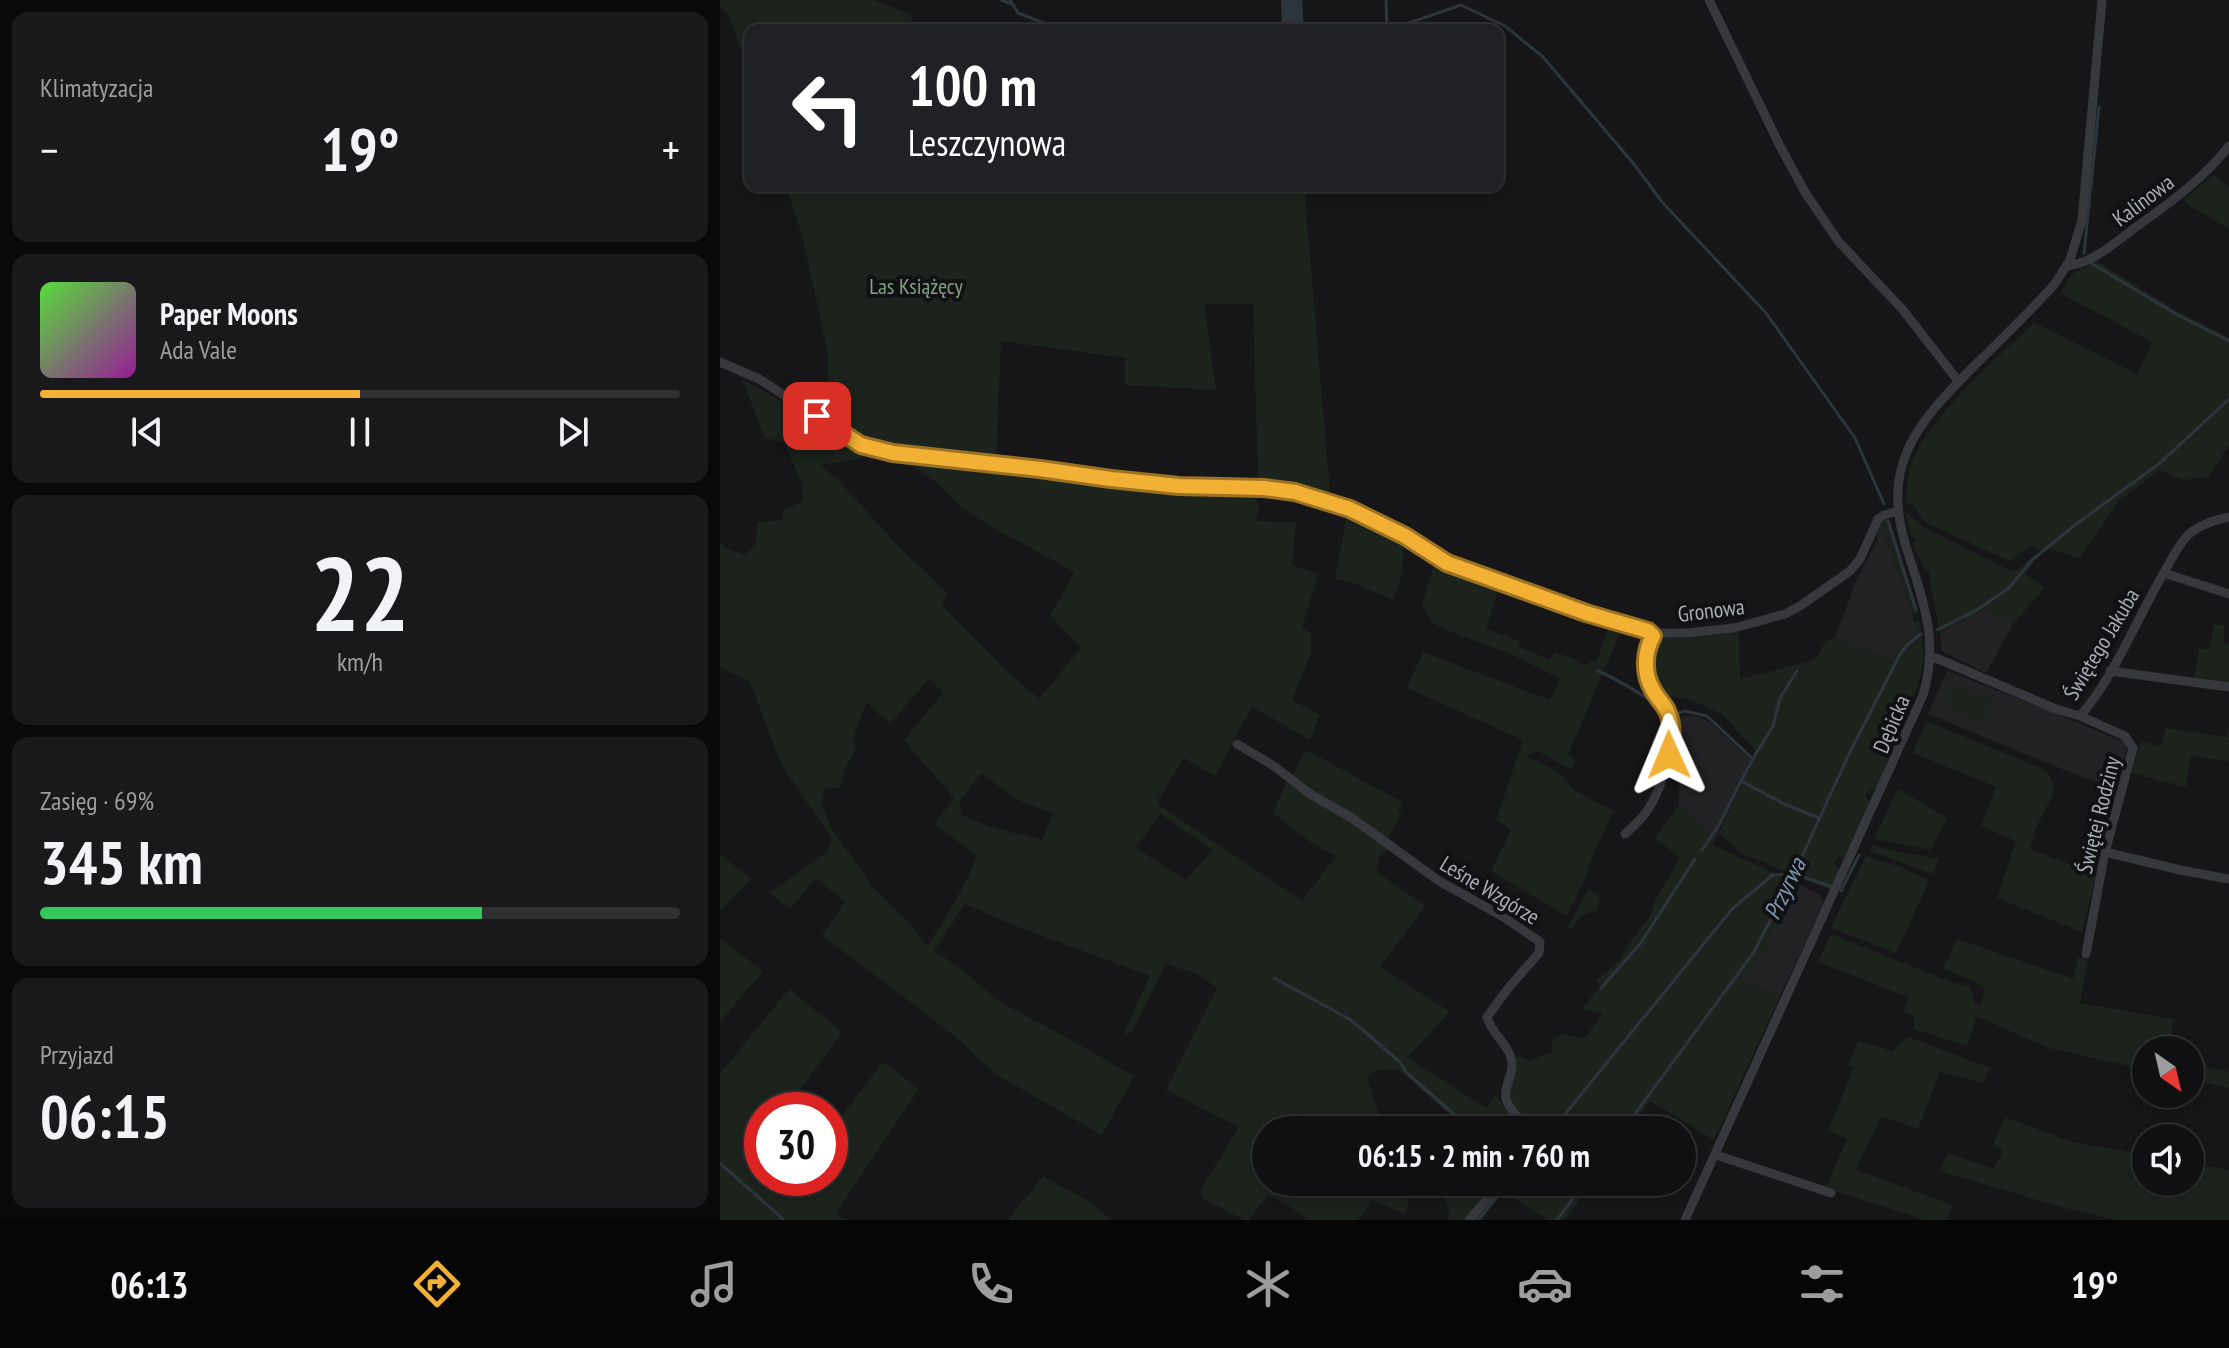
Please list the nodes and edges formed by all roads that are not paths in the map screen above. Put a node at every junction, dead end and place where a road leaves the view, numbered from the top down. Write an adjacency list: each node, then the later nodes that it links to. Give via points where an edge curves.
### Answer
1 (1709, 0): 6 (street, via 1806,194 1839,242 1903,310)
2 (2102, 0): 4 (street, via 2082,220)
3 (2229, 146): 4 (street, Kalinowa, via 2171,202 2096,256)
4 (2067, 266): 6 (street, Dębicka)
5 (720, 362): 11 (street, via 759,379 861,445 1084,477 1295,492 1350,509 1447,563)
6 (1959, 382): 7 (street, Dębicka, via 1923,421 1905,453)
7 (1898, 511): 11 (street, Gronowa, via 1878,519 1850,571 1785,614 1734,628); 12 (street, Dębicka, via 1925,607)
8 (2229, 517): 9 (street, Świętego Jakuba, via 2187,535)
9 (2164, 573): 10 (street); 13 (street, Świętego Jakuba)
10 (2229, 594)
11 (1653, 636): 17 (street, Gronowa, via 1647,677 1667,710 1673,739 1653,803)
12 (1931, 659): 15 (street, Świętego Jakuba); 22 (street, Dębicka, via 1917,713)
13 (2110, 671): 14 (street); 15 (street, Świętego Jakuba)
14 (2229, 687)
15 (2080, 716): 18 (street, Świętej Rodziny, via 2118,731 2133,748)
16 (1237, 744): 21 (street, Leśne Wzgórze, via 1439,881 1540,942 1539,953 1487,1017 1512,1060 1505,1095)
17 (1625, 834)
18 (2105, 852): 19 (street); 20 (street, Świętej Rodziny)
19 (2229, 879)
20 (2086, 954)
21 (1517, 1116)
22 (1716, 1155): 23 (street); 26 (street, Dębicka)
23 (1831, 1193)
24 (1490, 1196): 25 (street)
25 (1469, 1220)
26 (1685, 1220)

